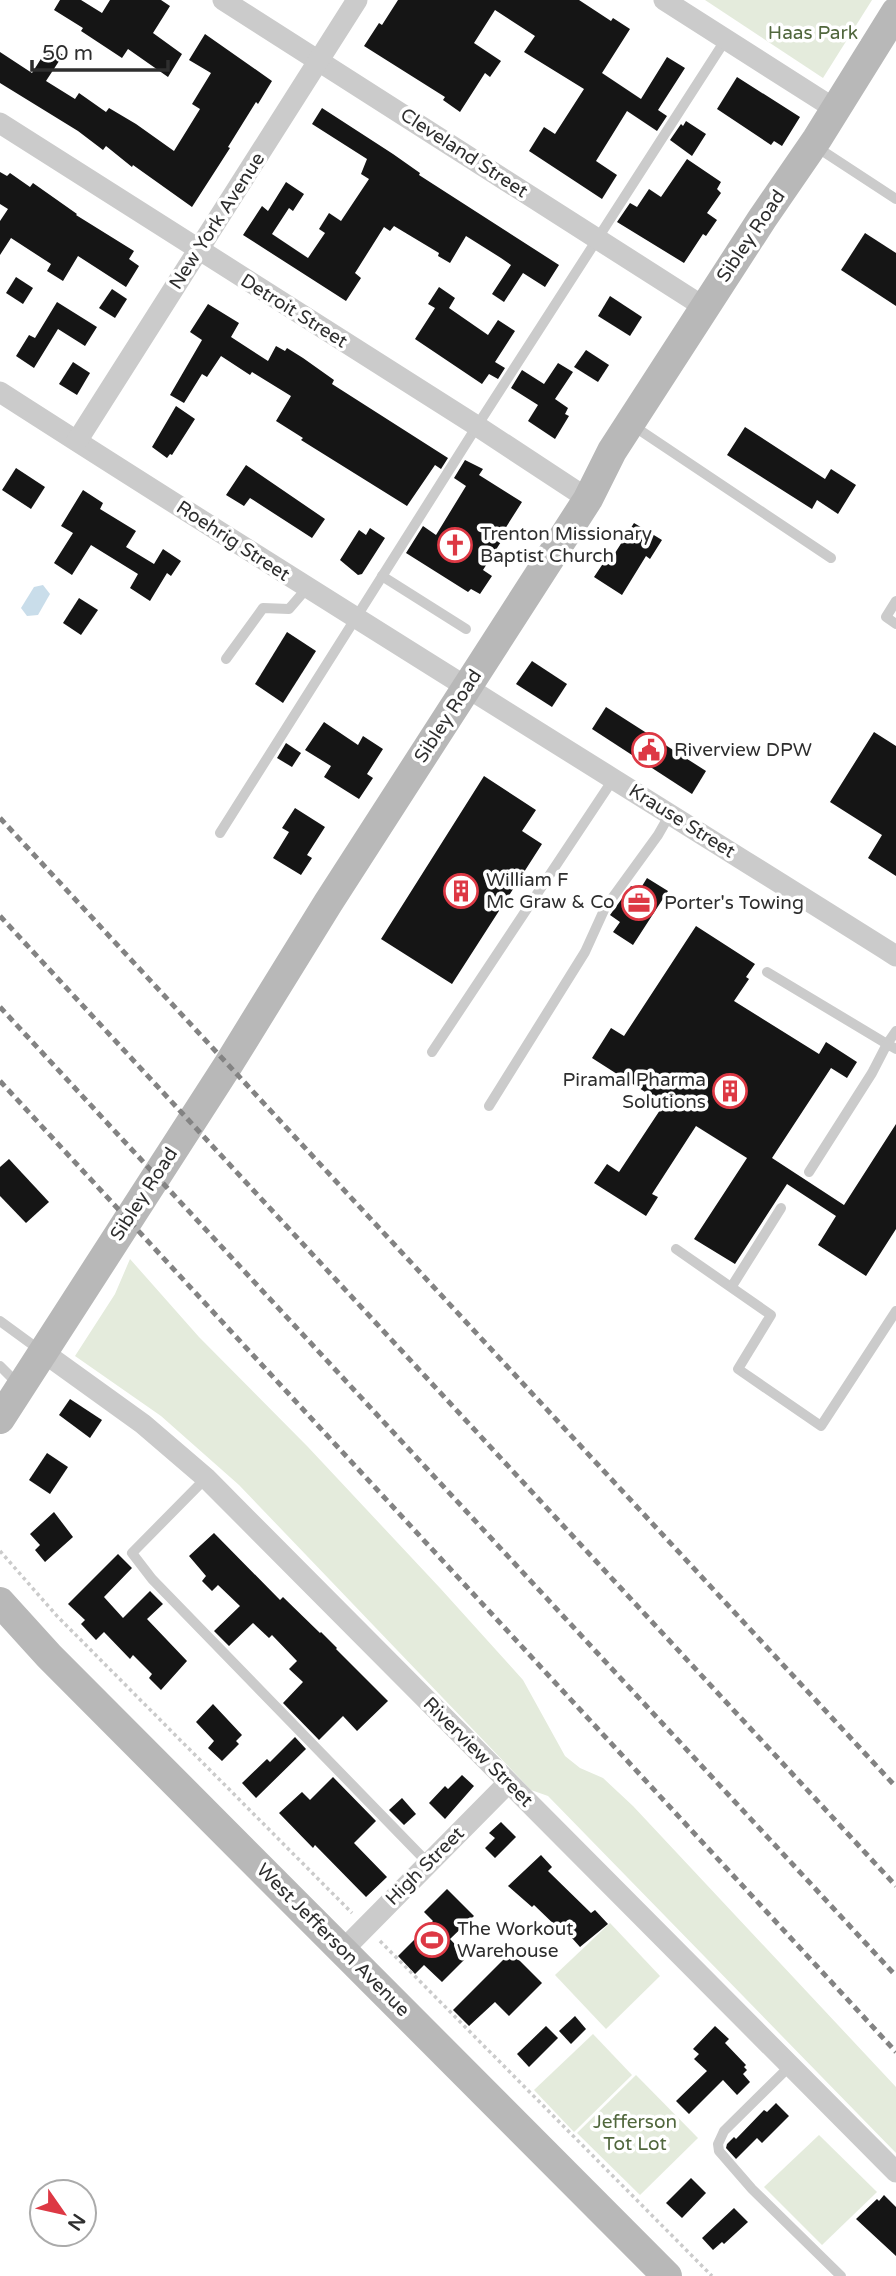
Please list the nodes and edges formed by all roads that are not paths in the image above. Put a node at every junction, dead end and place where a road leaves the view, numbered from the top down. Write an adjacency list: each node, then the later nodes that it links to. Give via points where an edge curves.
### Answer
1 (223, 0): 6 (street, Cleveland Street)
2 (358, 0): 6 (street, New York Avenue)
3 (664, 0): 5 (street)
4 (896, 12): 7 (main road, Sibley Road)
5 (726, 39): 7 (street); 11 (lane)
6 (318, 61): 11 (street, Cleveland Street); 12 (street, New York Avenue)
7 (835, 109): 9 (main road, Sibley Road)
8 (0, 123): 12 (street, Detroit Street)
9 (813, 144): 10 (lane); 13 (main road, Sibley Road)
10 (896, 199)
11 (598, 239): 13 (street, Cleveland Street); 16 (lane)
12 (198, 250): 16 (street, Detroit Street); 17 (street, New York Avenue)
13 (704, 307): 15 (main road, Sibley Road)
14 (0, 392): 17 (street, Roehrig Street)
15 (630, 424): 18 (main road, Sibley Road); 19 (lane)
16 (477, 426): 18 (street, Detroit Street); 20 (lane)
17 (76, 441): 21 (street, Roehrig Street)
18 (587, 499): 27 (main road, Sibley Road)
19 (831, 558)
20 (382, 576): 23 (lane); 25 (lane)
21 (307, 588): 23 (street, Roehrig Street); 26 (lane, via 289,609 263,608)
22 (896, 601): 24 (lane, via 886,617)
23 (355, 619): 27 (street, Roehrig Street); 30 (lane)
24 (896, 624)
25 (466, 629)
26 (226, 659)
27 (468, 687): 28 (street, Krause Street); 43 (main road, Sibley Road)
28 (614, 778): 29 (street, Krause Street); 35 (lane)
29 (670, 814): 31 (street, Krause Street); 36 (lane, via 605,908 585,952)
30 (220, 833)
31 (896, 956)
32 (767, 972): 34 (lane)
33 (896, 1031): 34 (lane)
34 (892, 1047): 37 (lane)
35 (432, 1052)
36 (489, 1106)
37 (809, 1172)
38 (781, 1208): 40 (lane)
39 (676, 1249): 40 (lane)
40 (732, 1286): 41 (lane, via 771,1315 738,1369 821,1426)
41 (896, 1311)
42 (0, 1321): 43 (lane)
43 (43, 1352): 44 (main road, Sibley Road); 46 (street, Riverview Street, via 143,1424)
44 (10, 1376): 45 (main road, Sibley Road)
45 (0, 1419)
46 (206, 1478): 48 (street, Riverview Street); 49 (lane, via 132,1553)
47 (0, 1602): 50 (main road, West Jefferson Avenue)
48 (508, 1783): 49 (street, High Street); 51 (street, Riverview Street)
49 (428, 1863): 50 (street, High Street)
50 (342, 1950): 53 (main road, West Jefferson Avenue)
51 (790, 2066): 52 (street, Riverview Street); 54 (lane, via 724,2131 719,2151)
52 (896, 2172)
53 (667, 2276)
54 (841, 2276)

